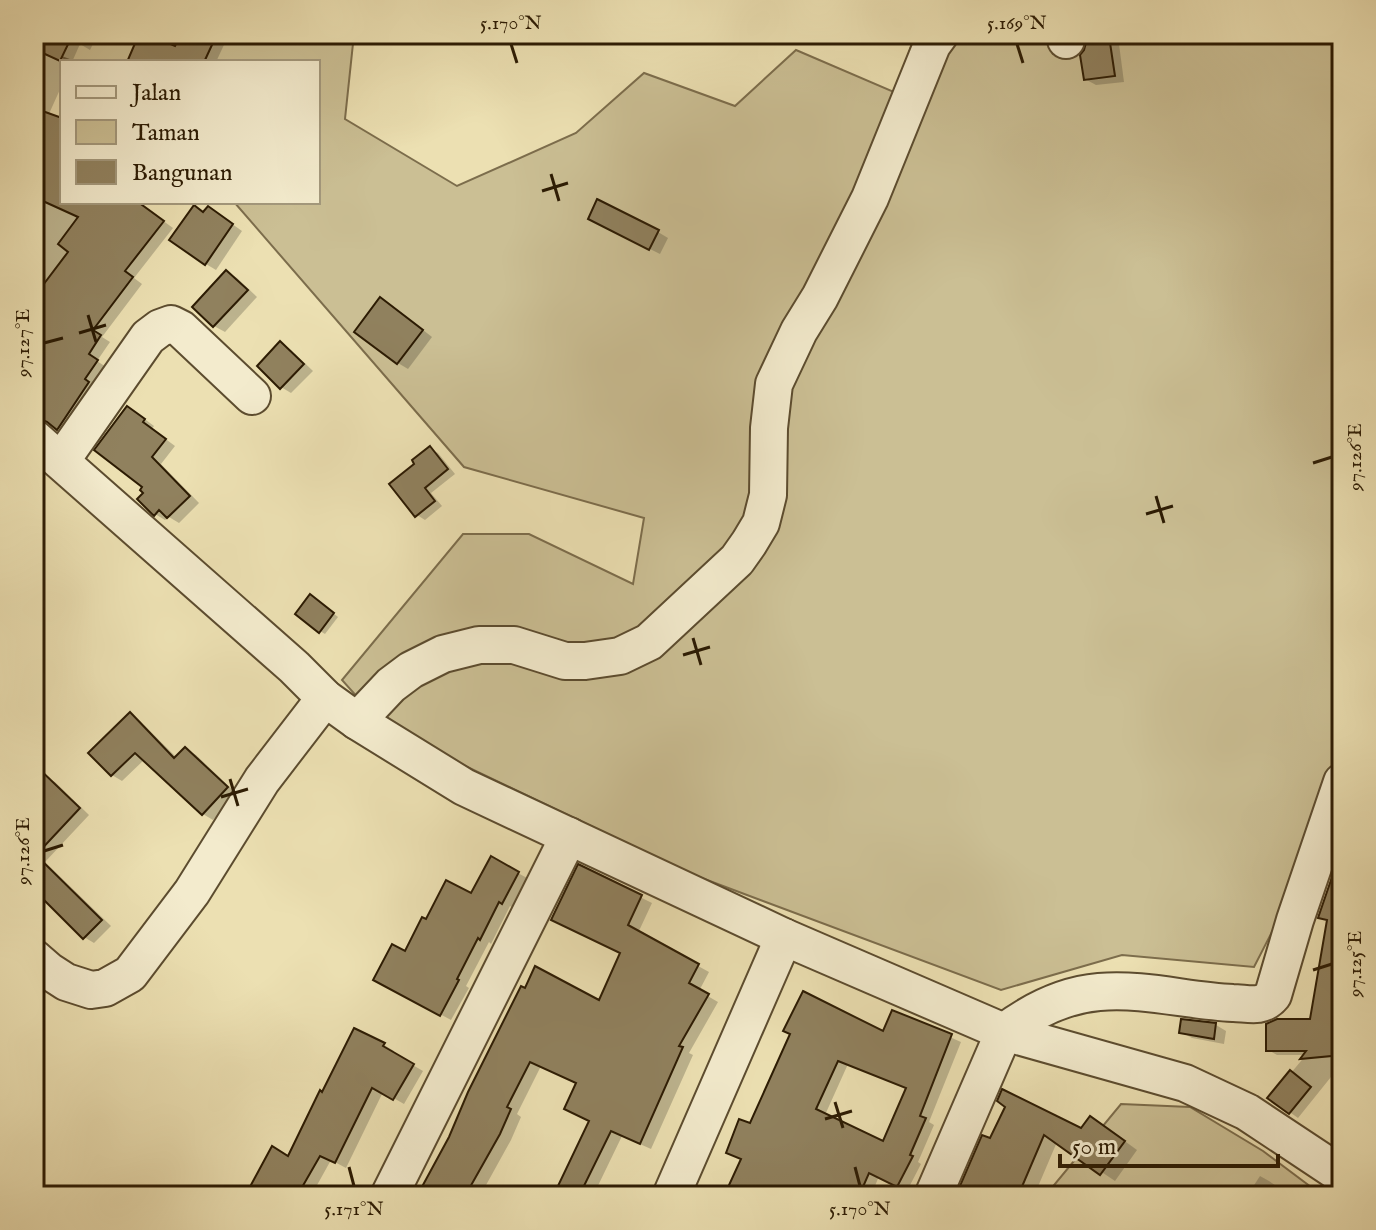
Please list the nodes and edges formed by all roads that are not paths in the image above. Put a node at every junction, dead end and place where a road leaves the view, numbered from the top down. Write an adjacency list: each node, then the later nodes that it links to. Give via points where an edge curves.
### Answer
1 (940, 34): 6 (street, via 870,198 774,384 768,495 761,523 737,560 649,642 620,656 565,661 514,645 479,645 411,670)
2 (252, 396): 4 (street, via 171,324 148,337)
3 (34, 438): 4 (street)
4 (61, 461): 5 (street)
5 (325, 698): 6 (street); 10 (street, via 262,780 192,892 130,974 91,990 66,982)
6 (357, 721): 8 (street, via 464,787)
7 (1342, 782): 11 (street, via 1270,999 1260,1004 1096,992 1051,1003)
8 (569, 836): 9 (street); 13 (street)
9 (784, 937): 11 (street); 14 (street)
10 (34, 958)
11 (1004, 1032): 12 (street, via 1185,1083 1247,1112); 15 (street)
12 (1342, 1175)
13 (389, 1196)
14 (671, 1196)
15 (933, 1196)

